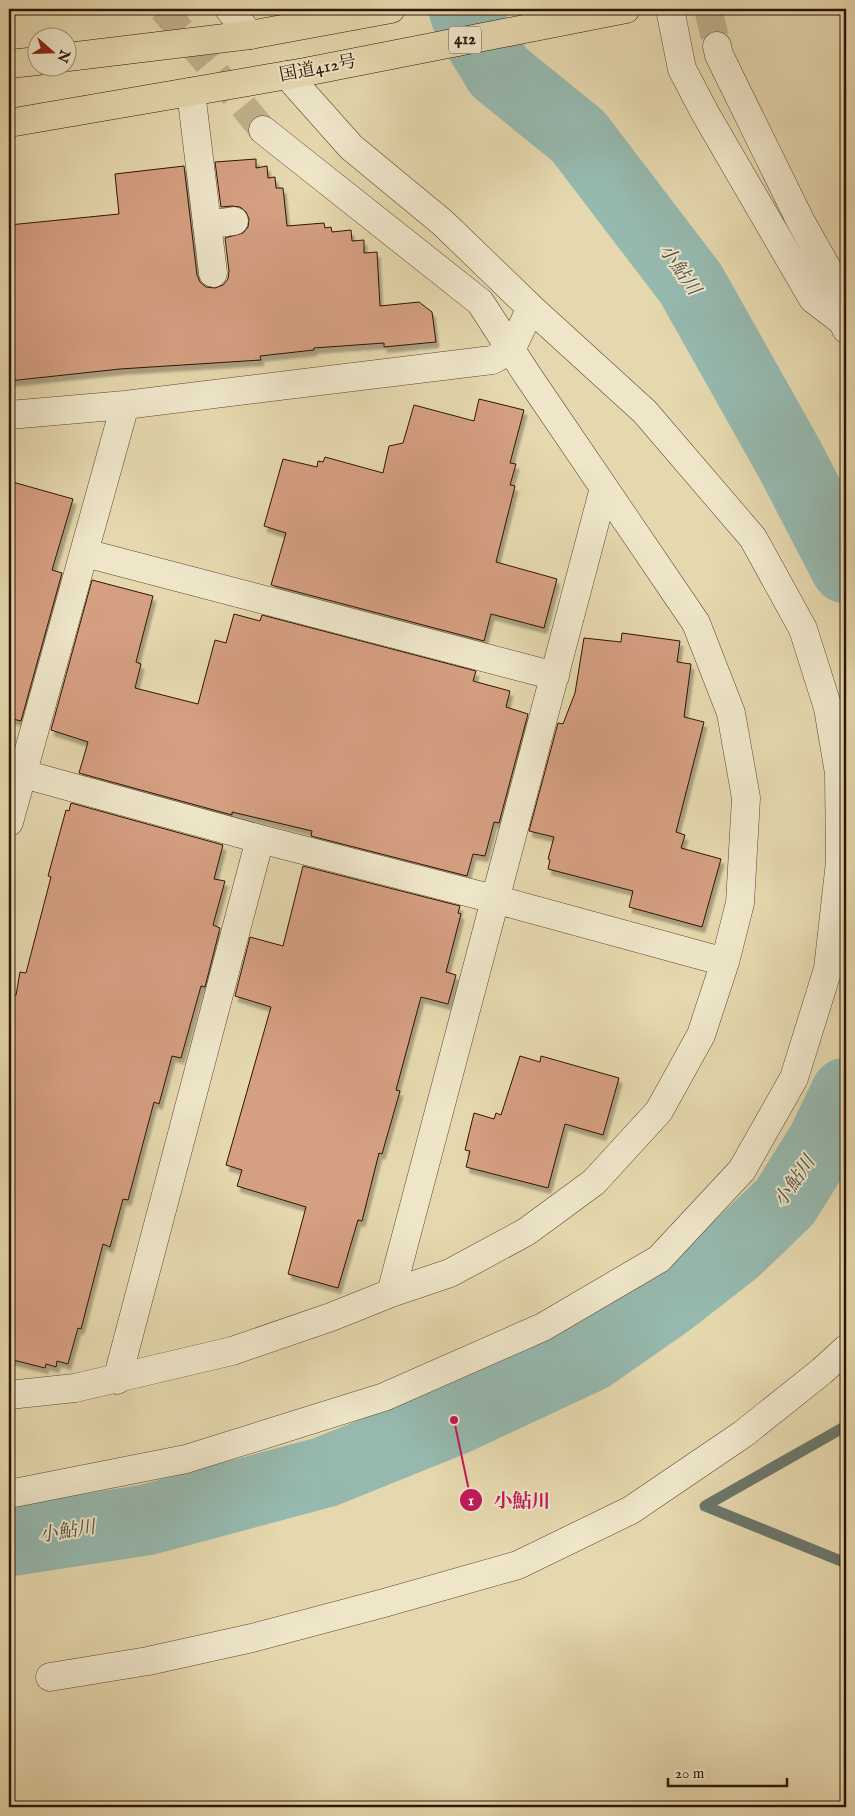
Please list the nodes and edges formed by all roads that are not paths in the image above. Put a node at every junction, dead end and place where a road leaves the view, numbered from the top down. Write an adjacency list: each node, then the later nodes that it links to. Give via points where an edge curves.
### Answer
1 (229, 9): 5 (street)
2 (391, 9): 5 (highway)
3 (626, 9): 10 (highway, 国道412号 / 412)
4 (670, 9): 18 (street, via 682,69 705,113 812,298)
5 (260, 33): 7 (highway)
6 (717, 46): 18 (street, via 800,220 833,279)
7 (78, 56)
8 (28, 62): 9 (highway)
9 (9, 64)
10 (296, 73): 11 (highway, 国道412号 / 412); 17 (street, via 351,147 443,223)
11 (191, 92): 12 (highway, 国道412号 / 412); 15 (street)
12 (9, 123)
13 (263, 130): 19 (street, via 480,302)
14 (234, 221): 15 (street)
15 (207, 225): 16 (street)
16 (213, 272)
17 (531, 308): 19 (street); 34 (street, via 645,412 753,538 803,629 828,708 839,772 840,862 828,968 794,1078 742,1170 659,1259 543,1328 384,1397 186,1459)
18 (845, 326)
19 (511, 350): 20 (street, via 492,360); 22 (street)
20 (125, 405): 21 (street); 23 (street)
21 (9, 415)
22 (604, 488): 24 (street); 29 (street, via 696,623 731,713 746,798 740,904)
23 (85, 553): 24 (street); 25 (street)
24 (556, 676): 28 (street)
25 (15, 771): 26 (street); 27 (street)
26 (9, 822)
27 (260, 839): 28 (street); 32 (street)
28 (494, 899): 29 (street); 30 (street)
29 (725, 962): 30 (street, via 701,1035 659,1112 594,1182 526,1232 450,1273)
30 (391, 1293): 32 (street, via 232,1351)
31 (846, 1349): 35 (street, via 743,1434 630,1510 518,1565 252,1638 148,1661)
32 (117, 1380): 33 (street)
33 (9, 1395)
34 (9, 1494)
35 (50, 1677)

